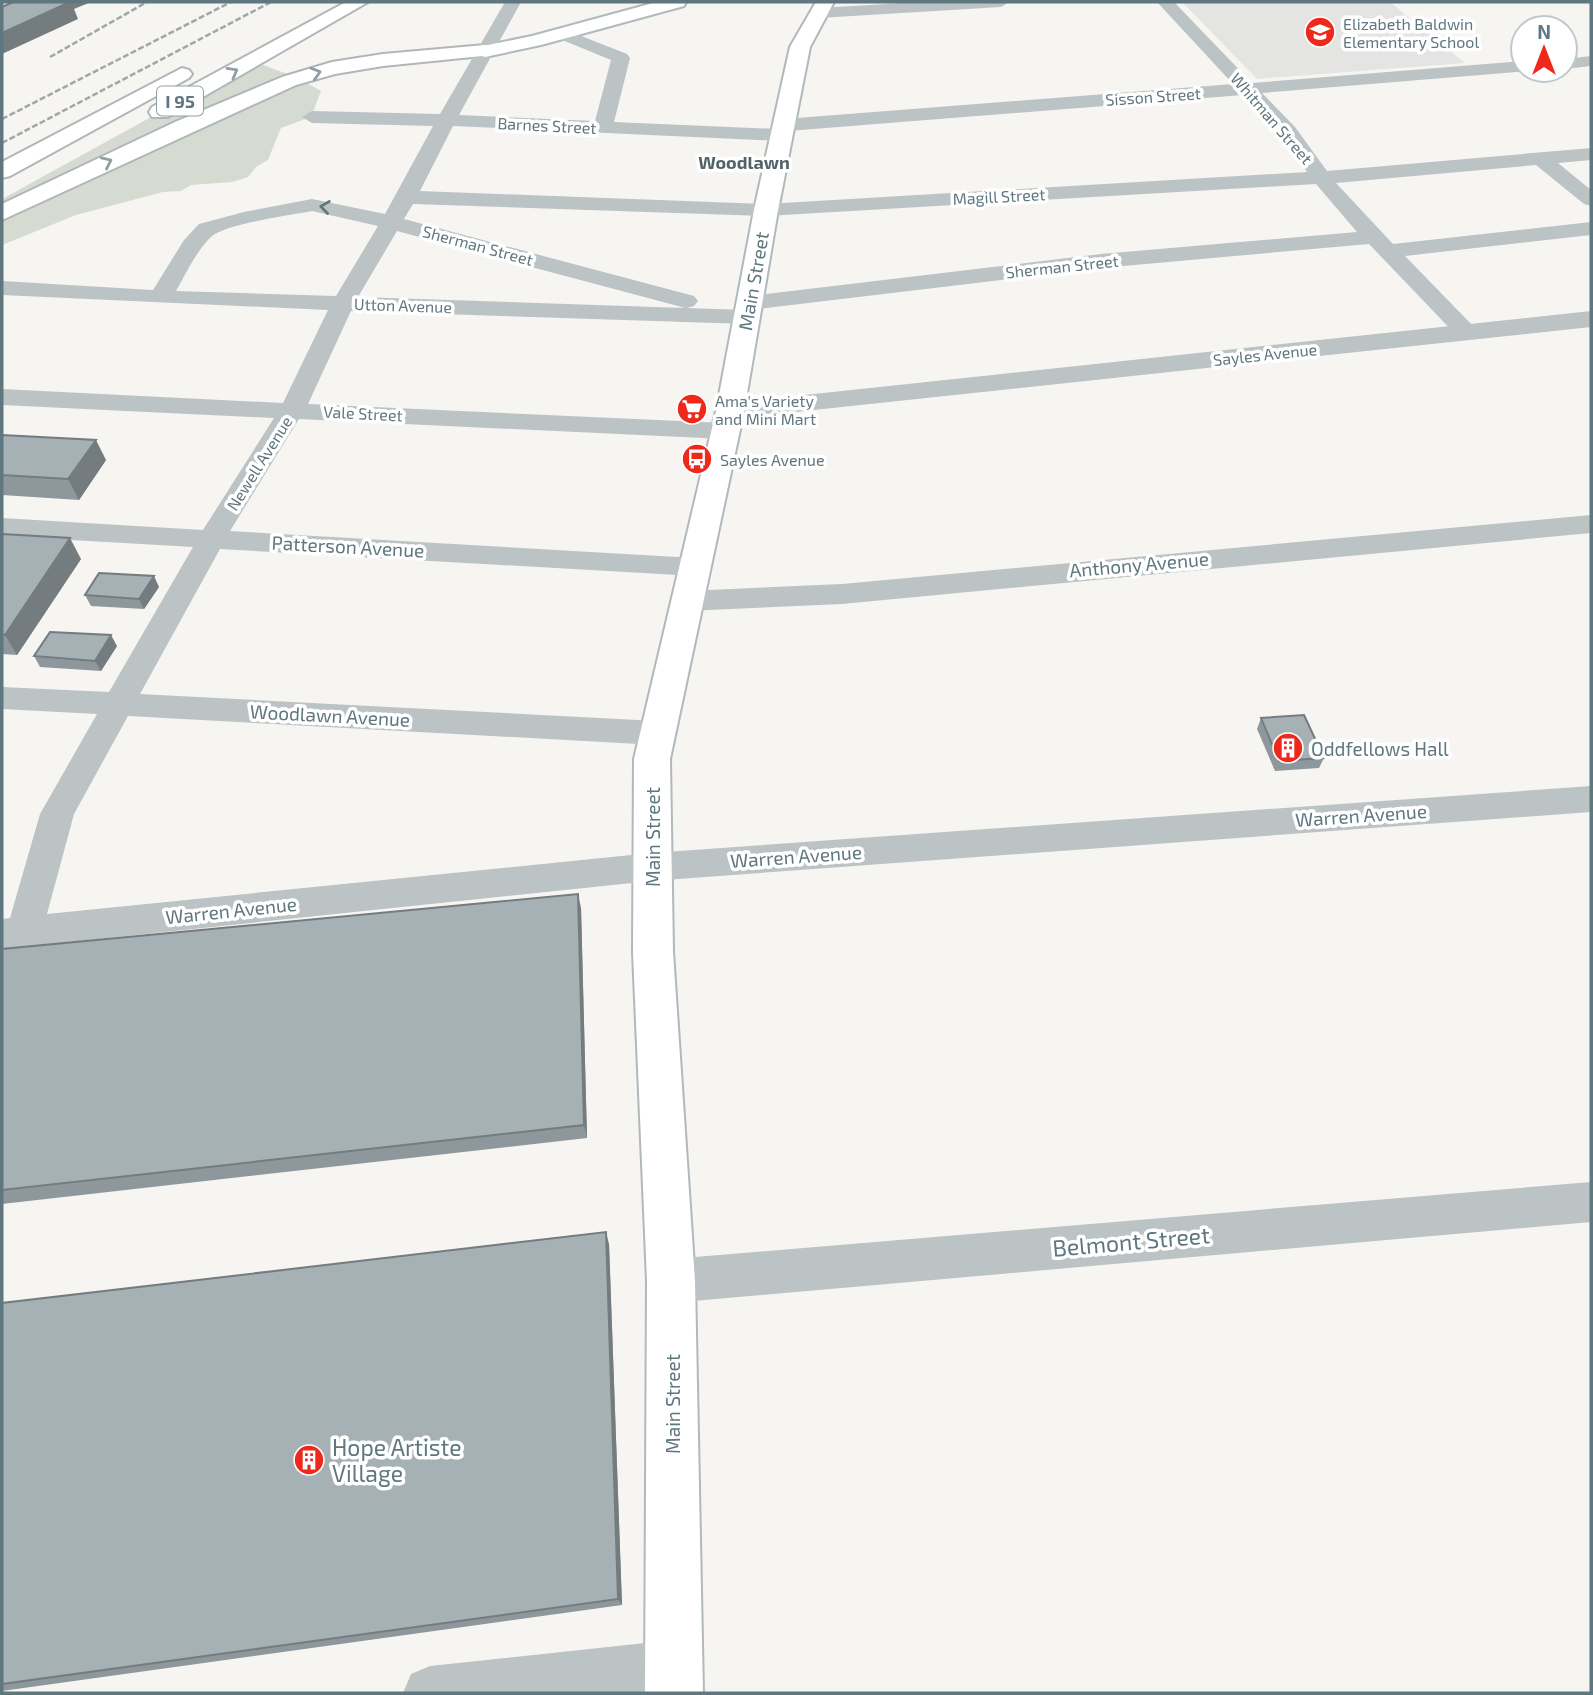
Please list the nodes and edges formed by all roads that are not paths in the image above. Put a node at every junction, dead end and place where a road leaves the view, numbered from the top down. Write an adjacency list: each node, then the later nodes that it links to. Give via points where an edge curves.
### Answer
1 (359, 2): 21 (main road, I 95, one-way to 1)
2 (513, 2): 8 (street, Newell Avenue)
3 (677, 2): 7 (main road)
4 (1001, 2): 6 (street)
5 (1166, 2): 11 (street, Whitman Street)
6 (822, 8): 15 (main road, Main Street, via 800,47)
7 (561, 33): 8 (main road); 14 (street, via 621,58)
8 (485, 51): 13 (street, Newell Avenue); 24 (main road, one-way to 8, via 289,81 383,60)
9 (198, 65): 18 (main road, I 95)
10 (1509, 68): 11 (street, Sisson Street)
11 (1249, 89): 15 (street, Sisson Street); 19 (street, Whitman Street)
12 (312, 117): 13 (street, Barnes Street)
13 (446, 120): 14 (street, Barnes Street); 20 (street, Newell Avenue)
14 (603, 128): 15 (street, Barnes Street)
15 (783, 130): 23 (main road, Main Street)
16 (1591, 154): 17 (street, Magill Street)
17 (1541, 159): 19 (street, Magill Street); 22 (street)
18 (2, 171)
19 (1322, 177): 23 (street, Magill Street); 27 (street, Whitman Street)
20 (406, 197): 23 (street, Magill Street); 25 (street, Newell Avenue)
21 (2, 200)
22 (1591, 200)
23 (766, 210): 31 (main road, Main Street)
24 (2, 213)
25 (391, 223): 29 (street, Sherman Street, one-way to 29, via 312,205 207,229 192,244); 30 (street, Newell Avenue); 31 (street, Sherman Street)
26 (1591, 229): 27 (street, Sherman Street)
27 (1381, 244): 31 (street, Sherman Street, via 1101,261); 33 (street, Whitman Street)
28 (2, 288): 29 (street, Utton Avenue)
29 (160, 297): 30 (street, Utton Avenue)
30 (343, 303): 31 (street, Utton Avenue); 35 (street, Newell Avenue)
31 (748, 310): 36 (main road, Main Street)
32 (1591, 319): 33 (street, Sayles Avenue)
33 (1467, 333): 36 (street, Sayles Avenue)
34 (2, 397): 35 (street, Vale Street)
35 (292, 410): 36 (street, Vale Street); 39 (street, Newell Avenue)
36 (727, 421): 40 (main road, Main Street)
37 (1591, 524): 40 (street, Anthony Avenue, via 842,594)
38 (2, 527): 39 (street, Patterson Avenue)
39 (212, 538): 40 (street, Patterson Avenue); 42 (street, Newell Avenue)
40 (691, 584): 43 (main road, Main Street)
41 (2, 698): 42 (street, Woodlawn Avenue)
42 (121, 703): 43 (street, Woodlawn Avenue); 46 (street, Newell Avenue, via 57,814)
43 (657, 733): 45 (main road, Main Street, via 652,759)
44 (1591, 799): 45 (street, Warren Avenue)
45 (651, 867): 46 (street, Warren Avenue); 48 (main road, Main Street)
46 (13, 933)
47 (1591, 1202): 48 (street, Belmont Street)
48 (671, 1282): 49 (main road, Main Street)
49 (673, 1680): 50 (street)
50 (430, 1693)

